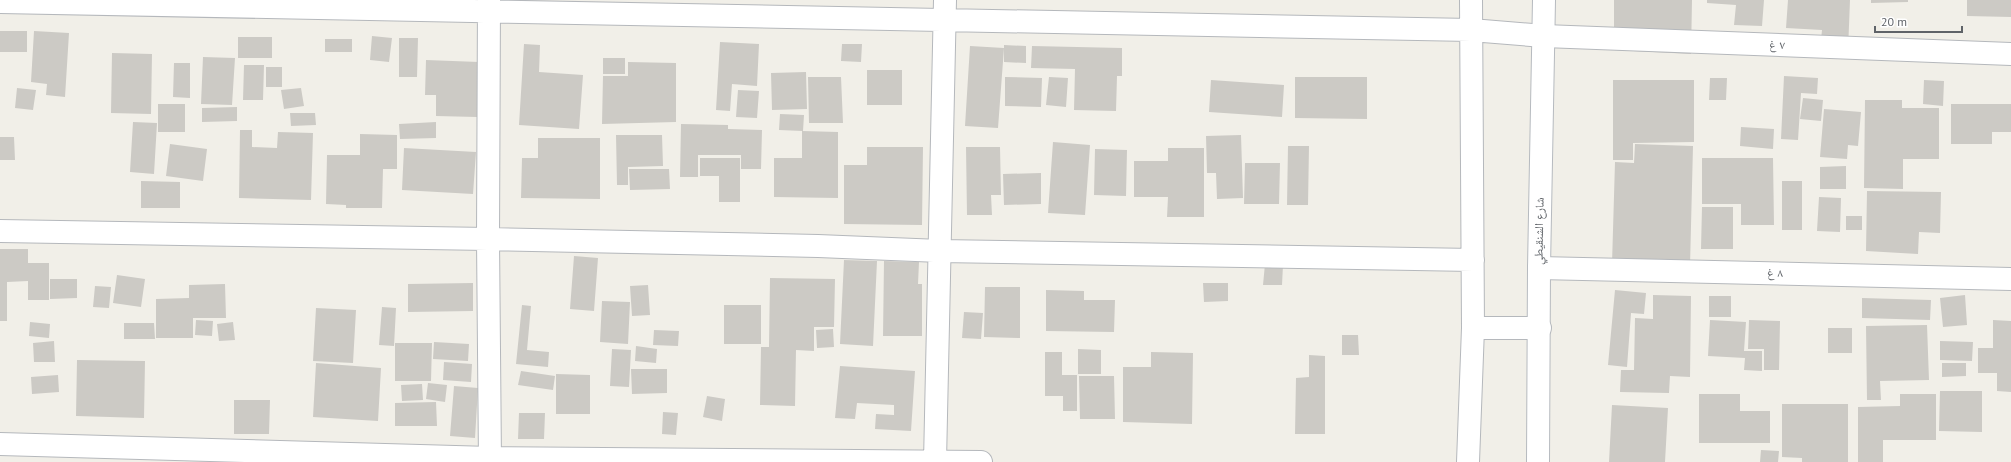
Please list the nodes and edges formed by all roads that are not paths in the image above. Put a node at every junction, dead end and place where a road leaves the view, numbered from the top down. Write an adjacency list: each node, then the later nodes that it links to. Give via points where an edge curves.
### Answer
1 (1471, 0): 6 (street)
2 (1544, 0): 7 (street, شارع الشنقيطي)
3 (0, 2): 4 (street, ٧ غ)
4 (489, 6): 5 (street, ٧ غ); 10 (street)
5 (945, 10): 6 (street, ٧ غ); 11 (street)
6 (1471, 30): 7 (street, ٧ غ); 12 (street)
7 (1544, 36): 8 (street, ٧ غ); 13 (street, شارع الشنقيطي)
8 (2011, 54)
9 (0, 231): 10 (street)
10 (488, 239): 11 (street); 18 (street)
11 (940, 251): 12 (street); 19 (street)
12 (1473, 260): 15 (street)
13 (1539, 268): 14 (street, ٨ غ); 16 (street, شارع الشنقيطي)
14 (2011, 278)
15 (1473, 328): 16 (street); 21 (street)
16 (1540, 328): 22 (street, شارع الشنقيطي)
17 (0, 444): 18 (street)
18 (490, 460): 19 (street)
19 (935, 462): 20 (street)
20 (981, 462)
21 (1468, 462)
22 (1538, 462)

